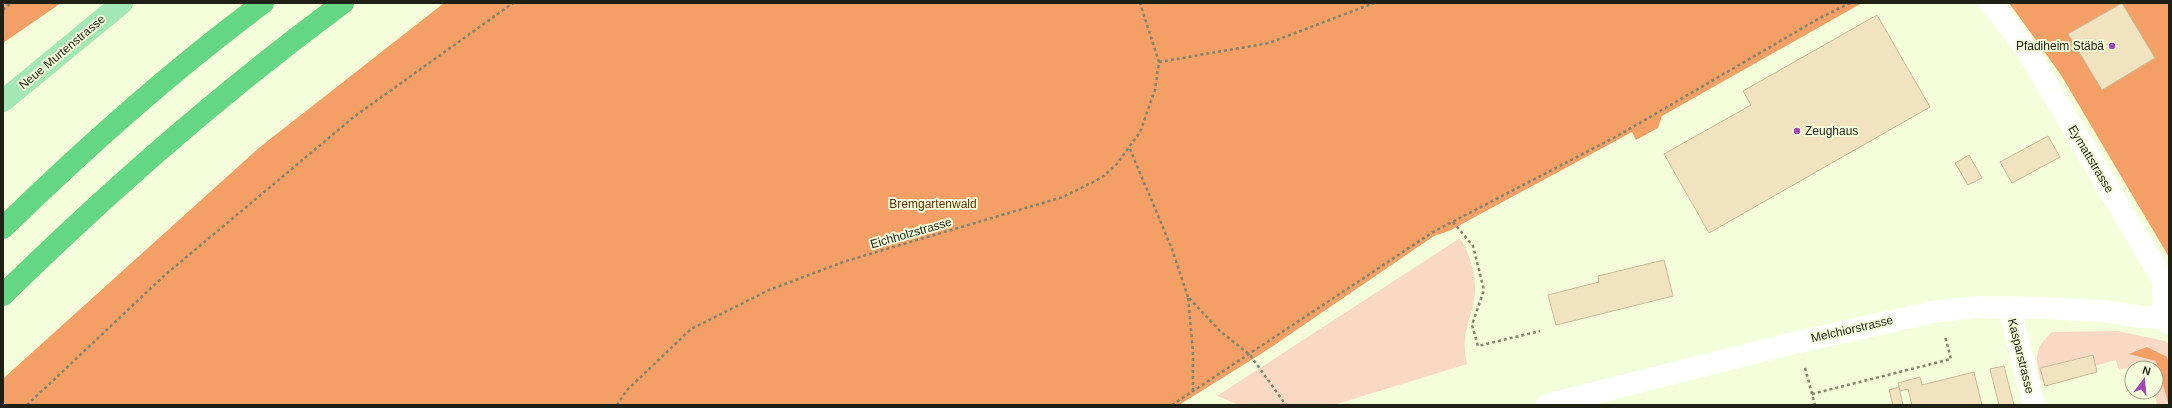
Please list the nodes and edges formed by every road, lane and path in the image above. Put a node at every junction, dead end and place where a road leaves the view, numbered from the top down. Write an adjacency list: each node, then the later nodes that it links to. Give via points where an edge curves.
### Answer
1 (10, 3): 10 (path)
2 (122, 3): 12 (main road, Neue Murtenstrasse)
3 (263, 3): 15 (highway, via 133,109)
4 (343, 3): 16 (highway, via 278,51 169,140 105,197)
5 (513, 3): 26 (path, via 355,116 165,275)
6 (1140, 3): 11 (path, Eichholzstrasse)
7 (1374, 3): 11 (path, via 1269,43)
8 (1850, 3): 14 (path, via 1619,135)
9 (1990, 3): 20 (street, Eymattstrasse, via 2023,44 2163,280)
10 (3, 10)
11 (1159, 62): 13 (path, Eichholzstrasse, via 1148,113)
12 (3, 101)
13 (1130, 148): 17 (path, via 1172,249); 27 (path, Eichholzstrasse, via 1101,178 1063,197 846,261 769,290 691,329 626,391)
14 (1453, 222): 21 (path, via 1474,246 1484,290 1472,325 1478,346); 23 (path, via 1420,240)
15 (3, 228)
16 (3, 295)
17 (1188, 297): 23 (path, via 1220,331); 24 (path, via 1194,352)
18 (2009, 307): 19 (street, Melchiorstrasse); 20 (street, Melchiorstrasse, via 2103,311); 32 (street, Kasparstrasse)
19 (1938, 311): 22 (street, Melchiorstrasse); 25 (path, via 1951,359)
20 (2166, 320)
21 (1540, 331)
22 (1798, 342): 25 (path); 30 (street, Melchiorstrasse)
23 (1250, 355): 24 (path); 29 (path)
24 (1193, 392): 28 (path)
25 (1812, 394): 31 (path)
26 (27, 405)
27 (617, 405)
28 (1172, 405)
29 (1286, 405)
30 (1547, 405)
31 (1815, 405)
32 (2034, 405)

